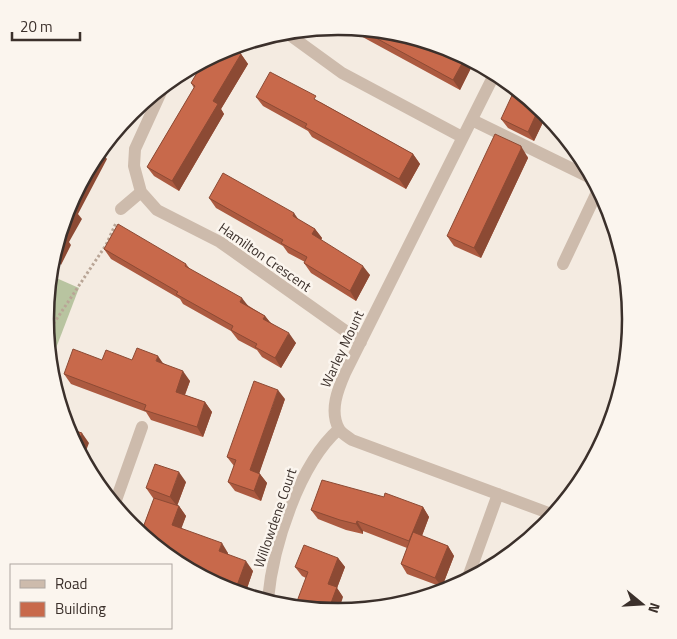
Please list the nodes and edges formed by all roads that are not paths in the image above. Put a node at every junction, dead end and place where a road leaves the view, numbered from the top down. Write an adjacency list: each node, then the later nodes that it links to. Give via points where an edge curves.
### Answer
1 (294, 38): 5 (street, via 342,72)
2 (492, 80): 4 (street, Warley Mount)
3 (157, 101): 7 (street, Hamilton Crescent, via 135,149 134,166)
4 (472, 120): 5 (street, Warley Mount); 6 (street)
5 (462, 137): 11 (street, Warley Mount)
6 (583, 174)
7 (141, 192): 9 (street); 11 (street, Hamilton Crescent, via 158,210 245,258)
8 (595, 196): 10 (street)
9 (122, 209)
10 (563, 264)
11 (361, 342): 13 (street, Warley Mount, via 335,396)
12 (142, 427): 15 (street)
13 (339, 429): 14 (street, via 352,440); 18 (street, Willowdene Court, via 320,448 300,483 271,569)
14 (498, 494): 16 (street); 17 (street)
15 (117, 498)
16 (547, 512)
17 (470, 572)
18 (268, 595)

